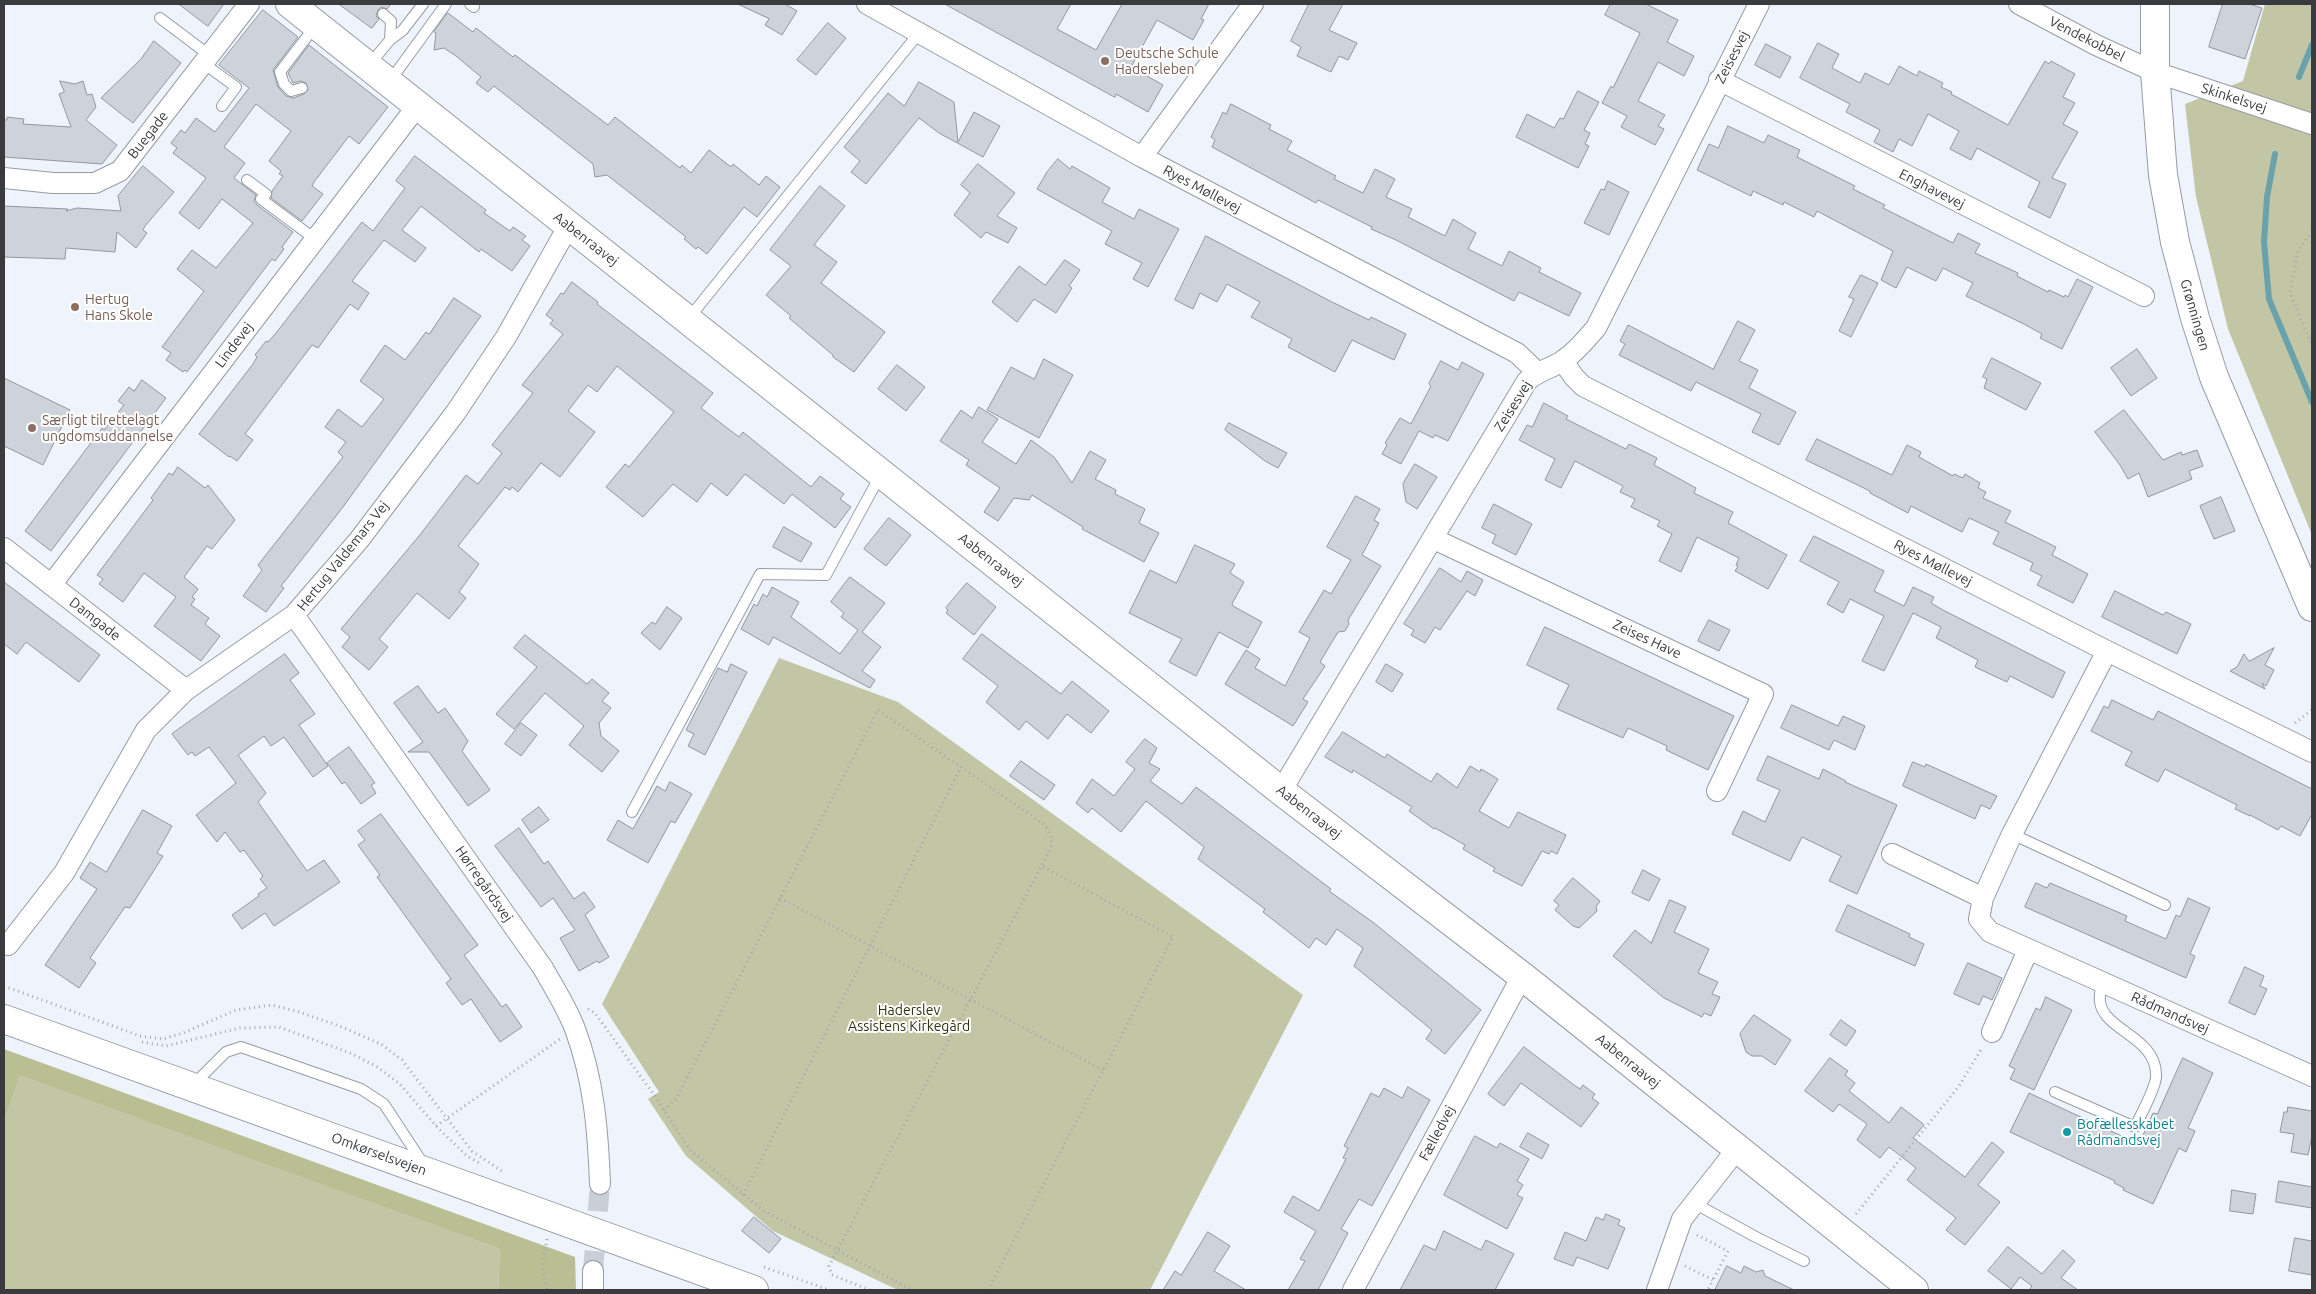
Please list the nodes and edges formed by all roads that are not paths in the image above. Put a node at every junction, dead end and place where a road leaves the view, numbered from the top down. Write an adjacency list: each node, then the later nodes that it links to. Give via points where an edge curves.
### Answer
1 (249, 4): 15 (street, Buegade)
2 (290, 4): 12 (street, Aabenraavej)
3 (423, 4): 14 (lane, via 403,30)
4 (446, 4): 17 (lane)
5 (867, 4): 13 (street, Ryes Møllevej)
6 (1252, 4): 23 (street)
7 (1759, 4): 18 (street, Zeisesvej)
8 (2019, 4): 16 (street, Vendekobbel)
9 (2155, 4): 16 (street, Grønningen)
10 (383, 14): 14 (lane, via 391,21)
11 (160, 18): 15 (lane)
12 (316, 24): 17 (street, Aabenraavej); 19 (lane, via 280,72 284,84 291,91)
13 (919, 33): 23 (street, Ryes Møllevej); 29 (lane)
14 (390, 40): 17 (lane)
15 (206, 59): 21 (lane, via 236,88); 24 (street, Buegade, via 120,171 95,183)
16 (2155, 72): 22 (street, Skinkelsvej); 36 (street, Grønningen, via 2164,175 2175,242 2195,318 2214,377)
17 (379, 74): 20 (street, Aabenraavej)
18 (1719, 80): 28 (street, Enghavevej); 30 (street, Zeisesvej, via 1596,328)
19 (302, 88)
20 (418, 105): 26 (street, Aabenraavej); 27 (street, Lindevej)
21 (222, 106)
22 (2312, 124)
23 (1142, 157): 31 (street, Ryes Møllevej, via 1517,353)
24 (4, 178)
25 (247, 180): 27 (lane, via 266,194 261,199)
26 (569, 225): 29 (street, Aabenraavej); 37 (street, Hertug Valdemars Vej, via 506,337 456,412 359,540)
27 (315, 240): 35 (street, Lindevej)
28 (2144, 296)
29 (688, 320): 32 (street, Aabenraavej)
30 (1564, 361): 31 (street, Zeisesvej); 38 (street, Ryes Møllevej, via 1583,386)
31 (1537, 372): 33 (street, Zeisesvej, via 1527,381)
32 (882, 473): 42 (street, Aabenraavej); 43 (lane, via 826,575 760,574)
33 (1434, 539): 41 (street, Zeises Have, via 1763,694); 42 (street, Zeisesvej)
34 (4, 548): 35 (street, Damgade)
35 (51, 585): 39 (street, Damgade)
36 (2312, 607)
37 (294, 615): 39 (street, Hertug Valdemars Vej); 59 (street, Hørregårdsvej, via 544,968 574,1028 591,1085 598,1134)
38 (2107, 651): 40 (street, Ryes Møllevej); 44 (street, Rådmandsvej)
39 (186, 690): 48 (street, Hertug Valdemars Vej, via 146,730 64,873)
40 (2312, 752)
41 (1717, 790)
42 (1281, 791): 50 (street, Aabenraavej)
43 (632, 812)
44 (2012, 834): 46 (street, Rådmandsvej); 47 (lane)
45 (1892, 854): 46 (street)
46 (1983, 898): 49 (street, Rådmandsvej, via 1978,919 1990,932)
47 (2165, 905)
48 (8, 945)
49 (2028, 950): 51 (street, Rådmandsvej); 53 (street)
50 (1522, 976): 57 (street, Aabenraavej); 63 (street, Fælledvej)
51 (2101, 983): 54 (street, Rådmandsvej); 56 (lane, via 2100,1004 2108,1017 2148,1050 2155,1063 2153,1086 2135,1127)
52 (4, 1019): 55 (street, Omkørselsvejen)
53 (1992, 1032)
54 (2312, 1076)
55 (191, 1087): 58 (street, Omkørselsvejen); 58 (lane, via 226,1052 241,1047 361,1089 384,1104)
56 (2055, 1092)
57 (1737, 1148): 60 (street); 65 (street, Aabenraavej)
58 (429, 1172): 62 (street, Omkørselsvejen)
59 (600, 1184)
60 (1694, 1203): 61 (lane); 64 (street, via 1680,1226)
61 (1804, 1261)
62 (754, 1290)
63 (1352, 1290)
64 (1657, 1290)
65 (1914, 1290)

